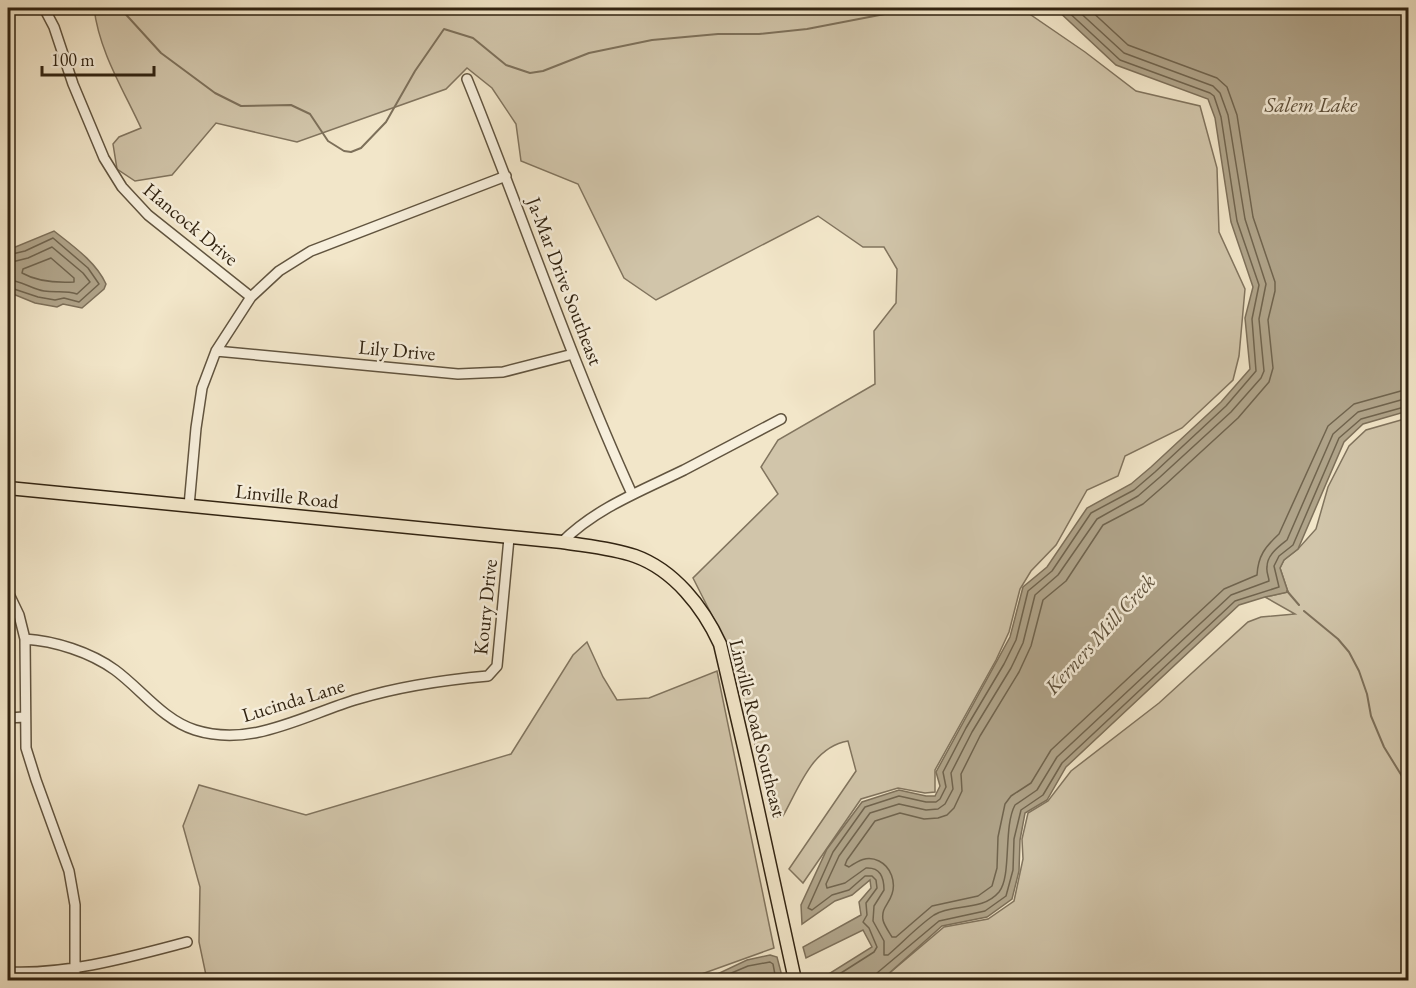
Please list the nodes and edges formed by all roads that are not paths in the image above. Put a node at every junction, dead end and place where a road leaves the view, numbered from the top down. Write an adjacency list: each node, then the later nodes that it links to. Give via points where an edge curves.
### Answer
1 (44, 8): 4 (street, Hancock Drive, via 104,158 122,187 148,215)
2 (467, 79): 3 (street, Ja-Mar Drive Southeast)
3 (506, 176): 4 (street, via 311,251 279,271); 6 (street, Ja-Mar Drive Southeast)
4 (251, 297): 5 (street)
5 (216, 351): 6 (street, Lily Drive, via 458,374 503,372); 10 (street, via 202,388)
6 (573, 354): 9 (street, Ja-Mar Drive Southeast)
7 (781, 419): 9 (street)
8 (8, 488): 10 (main road, Linville Road)
9 (632, 494): 12 (street, via 576,528)
10 (189, 506): 11 (main road, Linville Road)
11 (509, 538): 12 (main road, Linville Road); 15 (street, Koury Drive, via 497,666)
12 (562, 542): 22 (main road, Linville Road Southeast, via 633,556 655,566 689,595 714,632 747,760)
13 (8, 592): 14 (street)
14 (25, 639): 15 (street, Lucinda Lane, via 56,644 114,669 166,714 194,730 237,736 275,729 407,686); 16 (street)
15 (488, 676)
16 (24, 717): 17 (street); 19 (street, via 26,748 69,871 75,905)
17 (8, 718)
18 (187, 942): 19 (street)
19 (76, 966): 20 (street); 21 (street)
20 (8, 972)
21 (75, 981)
22 (795, 981)

